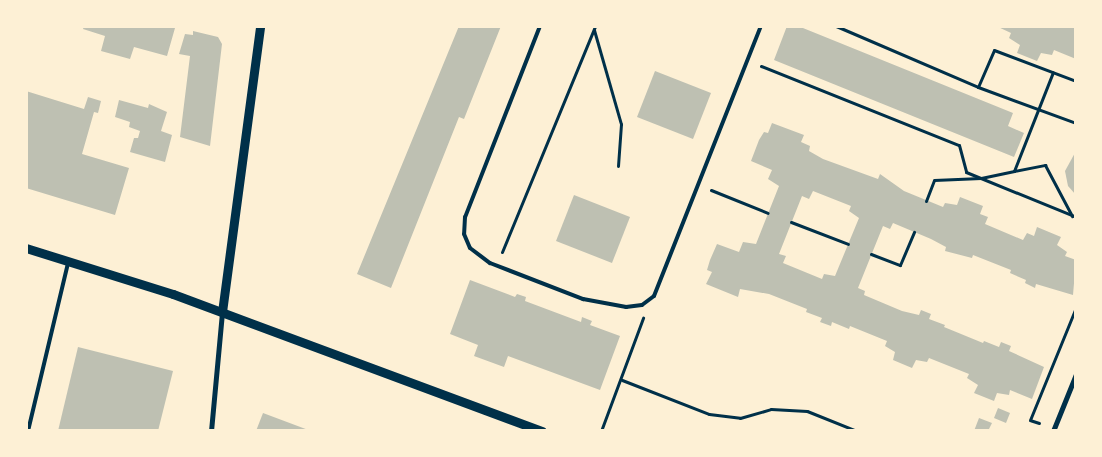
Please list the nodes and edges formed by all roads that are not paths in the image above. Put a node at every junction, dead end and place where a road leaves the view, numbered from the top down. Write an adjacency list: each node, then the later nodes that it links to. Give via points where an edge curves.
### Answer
1 (260, 26): 6 (street)
2 (540, 26): 3 (lane, via 465,217 464,234 470,248 496,266 583,299 606,305 642,305 654,296)
3 (761, 26)
4 (26, 248): 5 (street)
5 (68, 260): 6 (street); 9 (lane)
6 (222, 312): 10 (street); 11 (street)
7 (1076, 374): 8 (street)
8 (1053, 429)
9 (28, 431)
10 (211, 431)
11 (542, 431)

